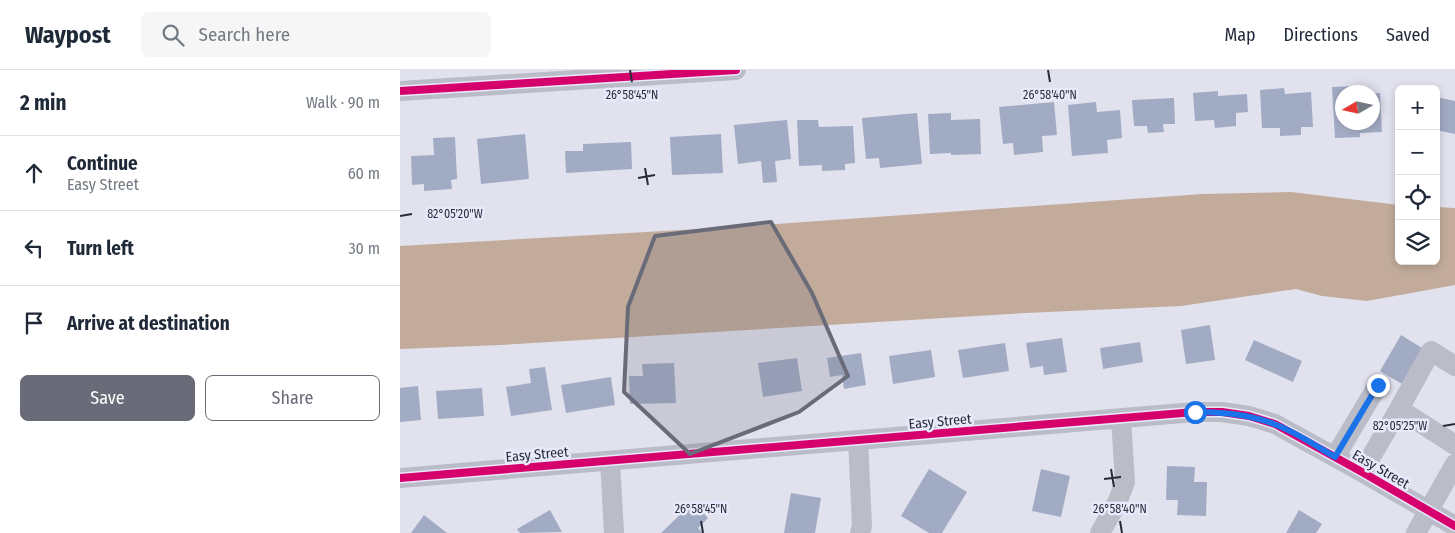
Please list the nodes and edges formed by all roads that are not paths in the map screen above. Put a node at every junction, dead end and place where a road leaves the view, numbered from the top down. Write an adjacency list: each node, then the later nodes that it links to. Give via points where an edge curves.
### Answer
1 (736, 70): 2 (street)
2 (503, 77): 3 (street)
3 (400, 91)
4 (1455, 366): 6 (street, via 1431,351)
5 (1378, 385): 10 (street)
6 (1399, 409): 9 (street); 13 (street)
7 (1121, 418): 8 (street, Easy Street); 10 (street, Easy Street, via 1195,412 1249,416 1275,424); 19 (street, via 1124,482 1117,503)
8 (858, 440): 11 (street, Easy Street); 18 (street)
9 (1455, 445)
10 (1335, 457): 13 (street, Easy Street)
11 (610, 461): 14 (street, Easy Street); 17 (street)
12 (1455, 464): 15 (street)
13 (1362, 472): 15 (street, Easy Street)
14 (400, 478)
15 (1429, 511): 16 (street, Easy Street); 20 (street)
16 (1455, 526)
17 (614, 533)
18 (860, 533)
19 (1100, 533)
20 (1416, 533)

